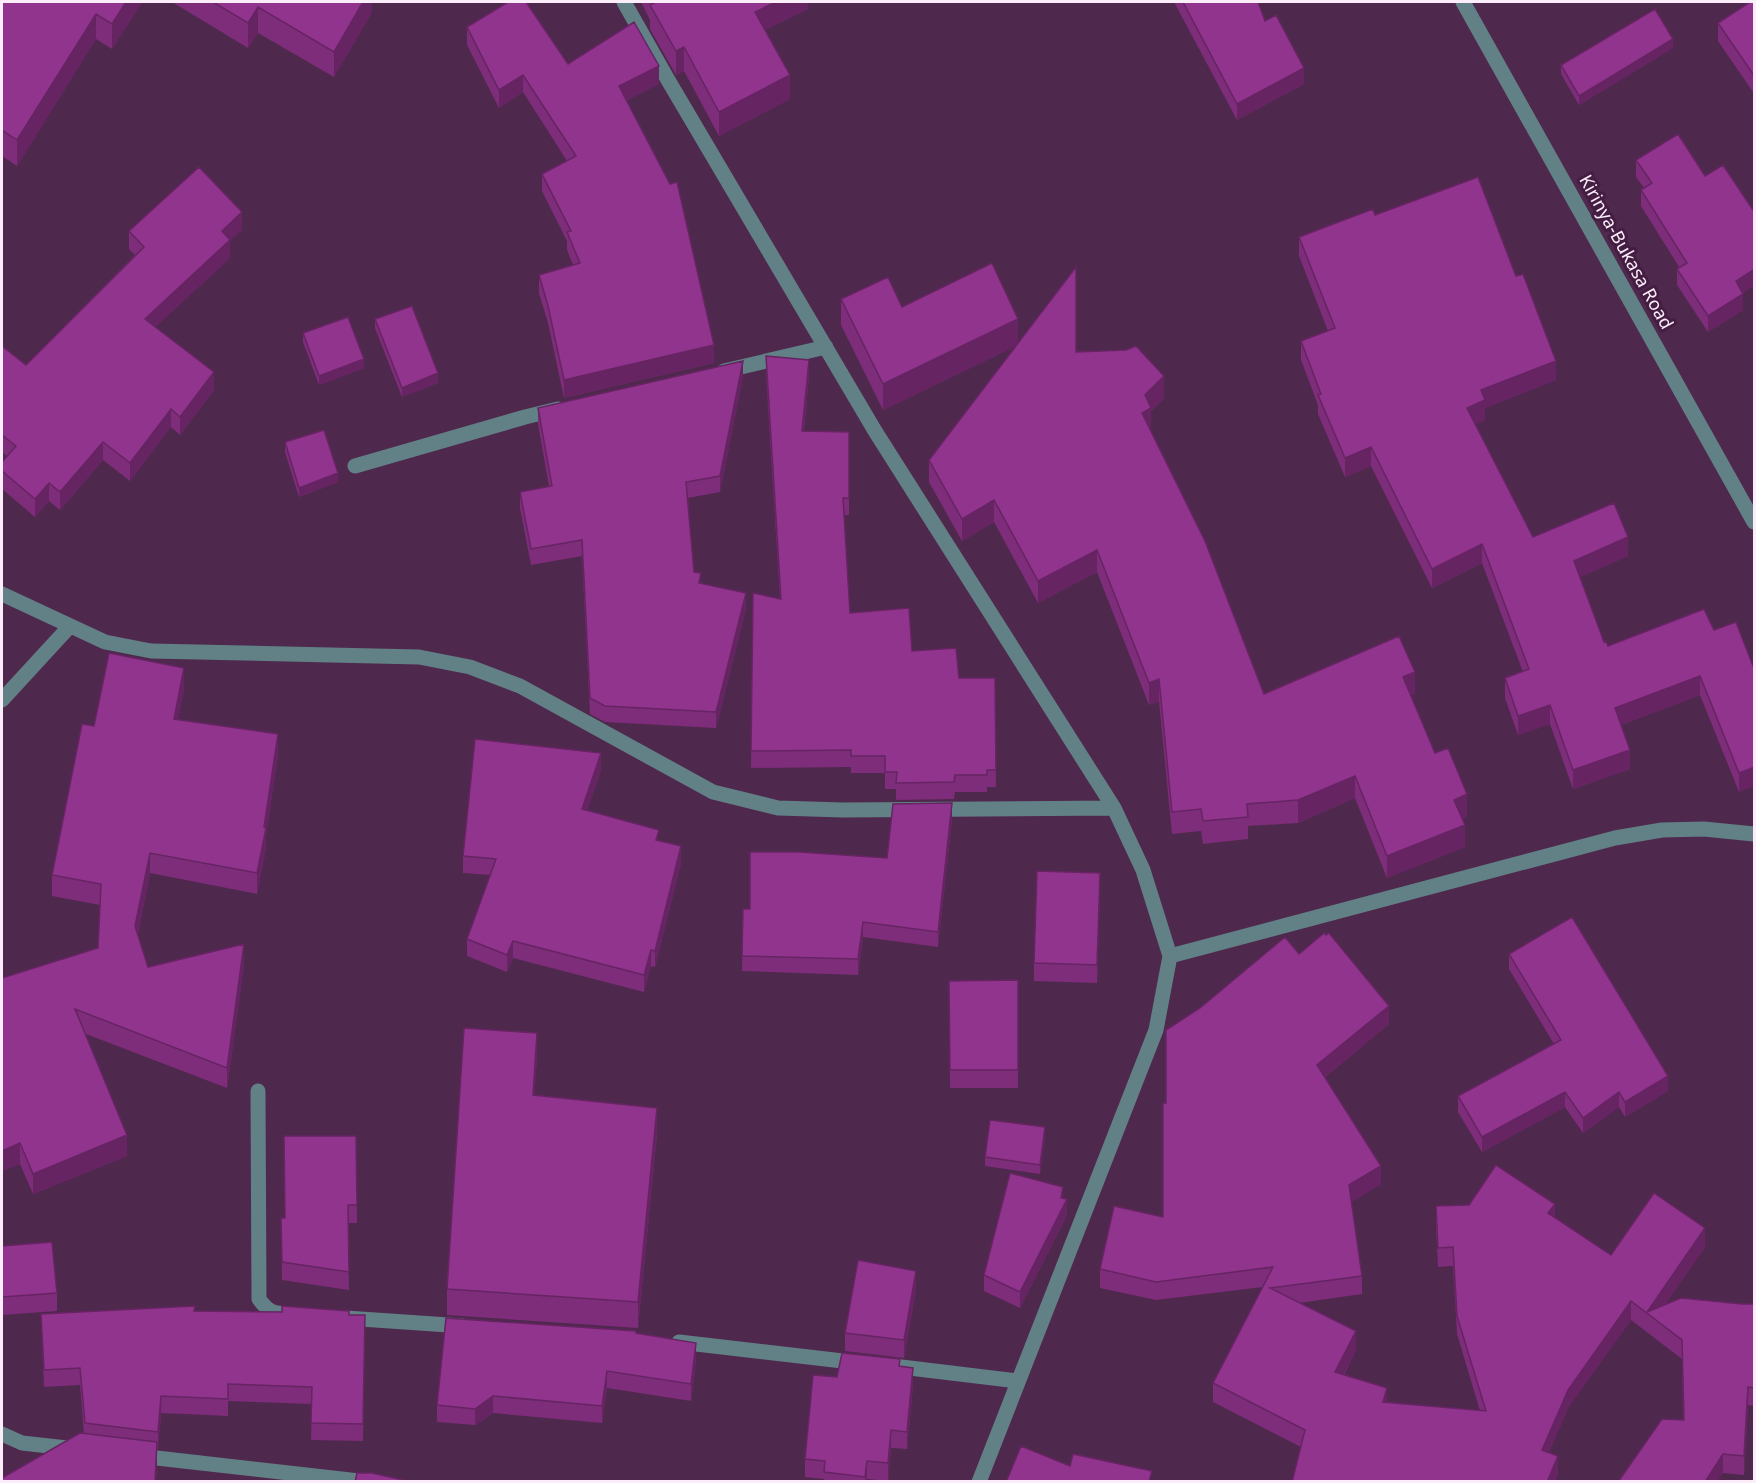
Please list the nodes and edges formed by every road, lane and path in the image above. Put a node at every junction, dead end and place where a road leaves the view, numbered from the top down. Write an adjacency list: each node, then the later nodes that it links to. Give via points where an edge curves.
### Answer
1 (624, 2): 3 (street)
2 (1463, 2): 7 (street, Kirinya-Bukasa Road)
3 (826, 347): 4 (street); 11 (street)
4 (710, 374)
5 (571, 406): 6 (street)
6 (356, 466)
7 (1754, 521)
8 (2, 594): 9 (street)
9 (70, 626): 10 (street); 11 (street, via 105,642 151,651 419,657 470,667 520,686 712,792 778,808)
10 (2, 700)
11 (1114, 808): 13 (street, via 1143,870)
12 (1755, 834): 13 (street, via 1704,829 1616,838)
13 (1170, 956): 19 (street, via 1156,1030)
14 (258, 1091): 15 (street, via 259,1299 273,1313)
15 (309, 1316)
16 (333, 1317): 17 (street)
17 (476, 1327)
18 (666, 1340): 19 (street)
19 (1018, 1381): 24 (street)
20 (2, 1434): 21 (street, via 22,1443)
21 (91, 1451)
22 (126, 1455): 23 (street)
23 (368, 1482)
24 (979, 1482)

